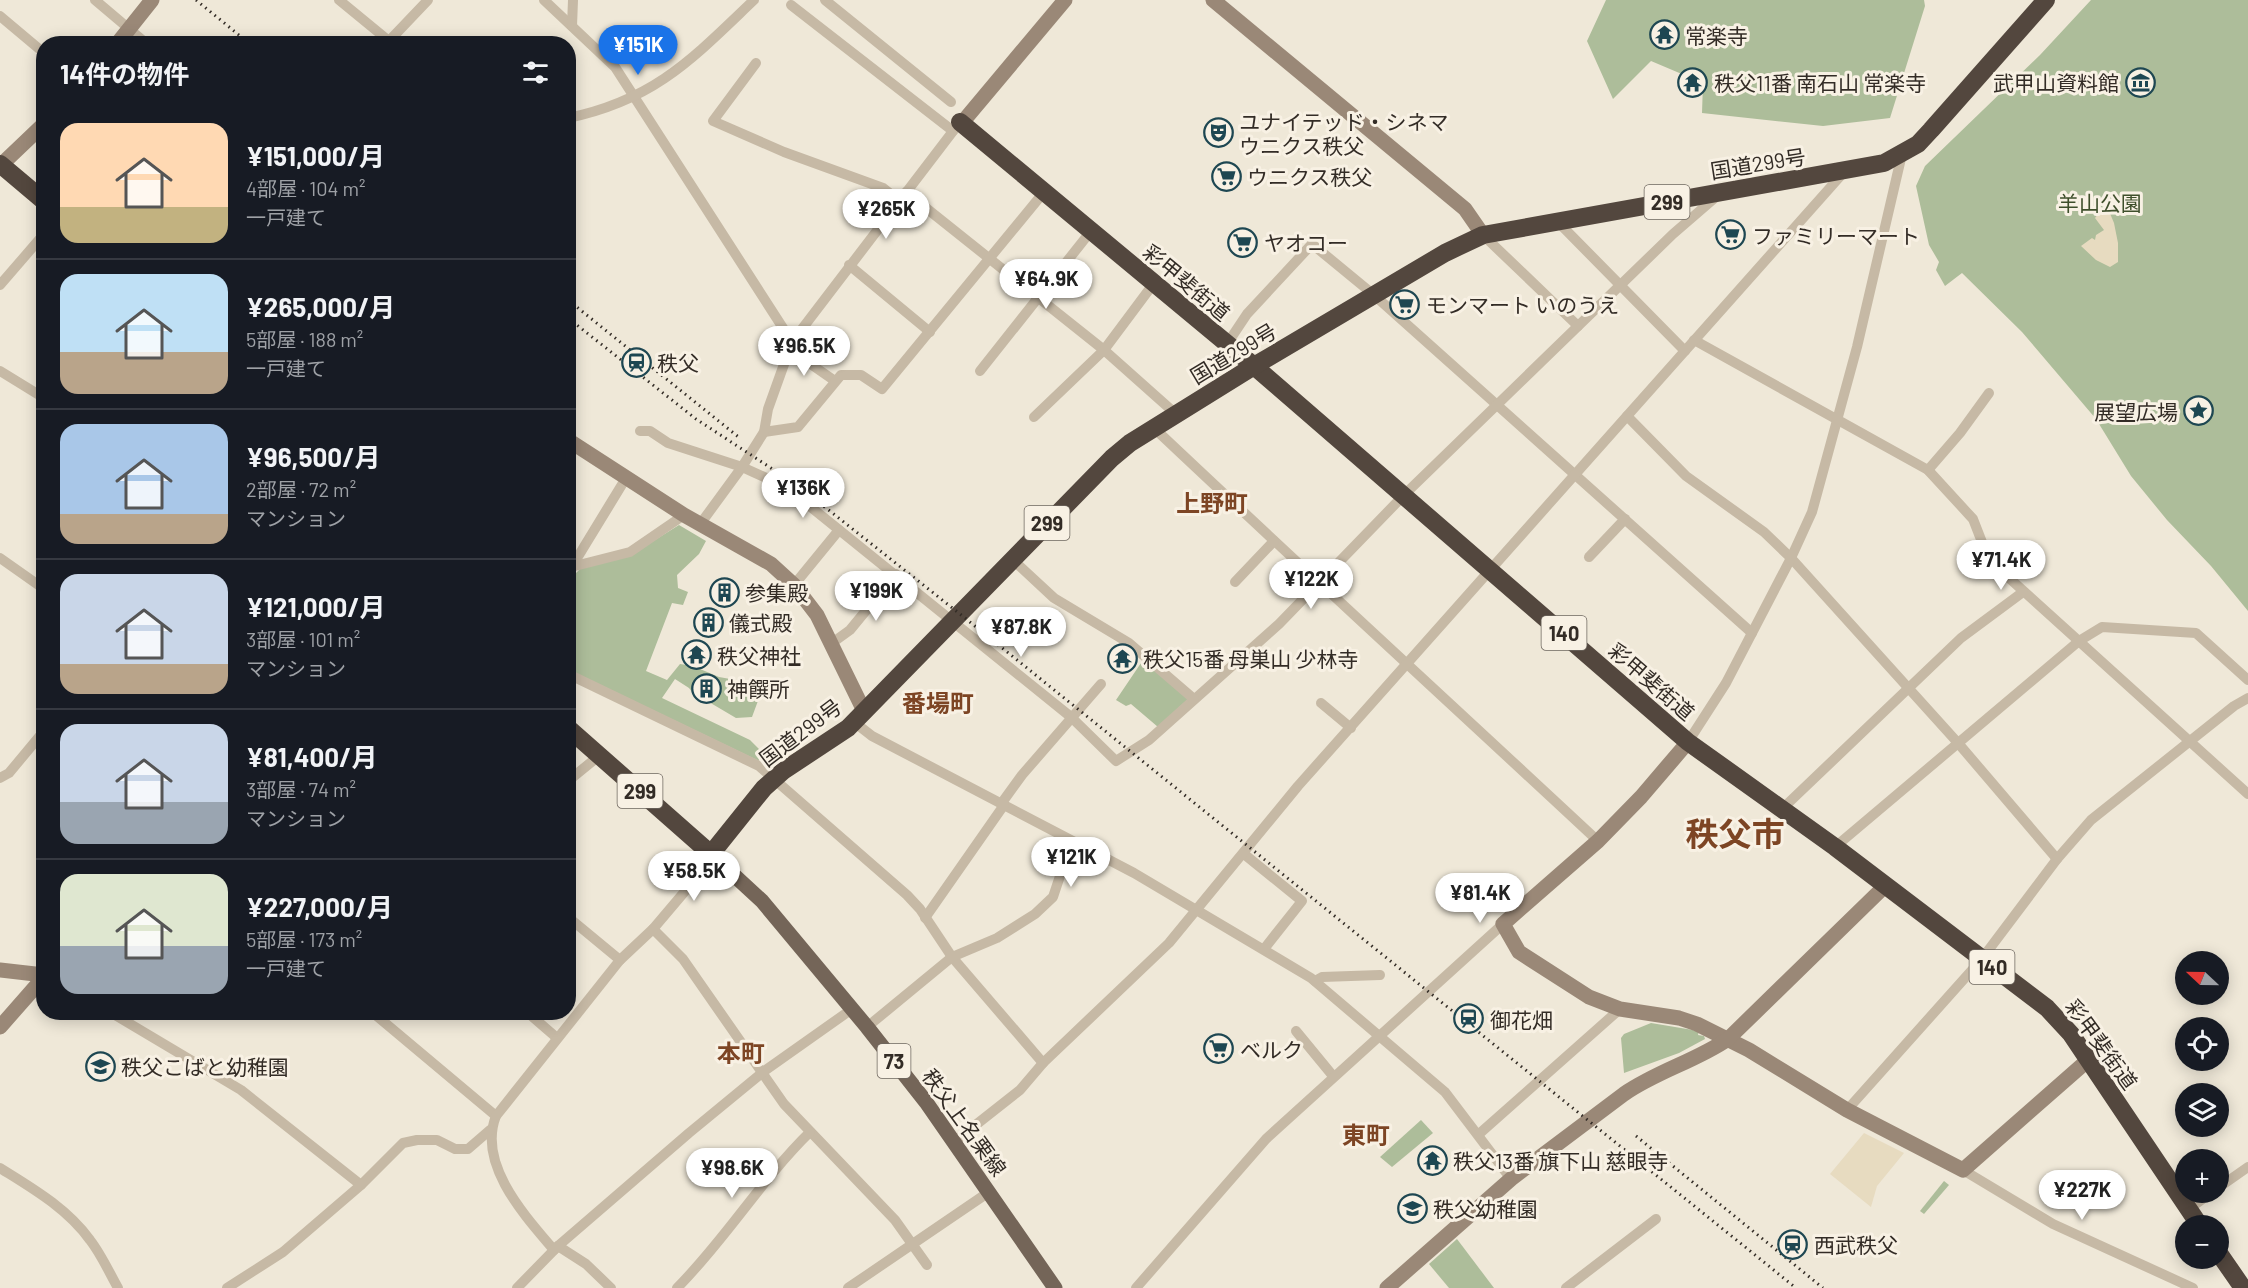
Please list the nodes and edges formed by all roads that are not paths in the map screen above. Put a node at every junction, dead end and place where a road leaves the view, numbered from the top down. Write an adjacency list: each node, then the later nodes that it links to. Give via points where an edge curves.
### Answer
1 (95, 0): 15 (street)
2 (152, 0): 15 (street)
3 (339, 0): 18 (street)
4 (428, 0): 19 (street)
5 (544, 0): 14 (street)
6 (573, 0): 14 (street)
7 (754, 0): 22 (street, via 691,60)
8 (825, 0): 23 (street)
9 (1065, 0): 25 (street)
10 (1213, 0): 36 (street, via 1465,209)
11 (2038, 3): 27 (highway, 国道299号 / 299, via 1931,130)
12 (791, 5): 25 (street)
13 (0, 16): 20 (street)
14 (572, 26): 22 (street, via 615,67)
15 (129, 30): 16 (street); 17 (street)
16 (124, 36)
17 (137, 36)
18 (384, 36)
19 (393, 36)
20 (36, 46)
21 (756, 63): 33 (street, via 713,121)
22 (635, 98): 24 (street); 49 (street)
23 (951, 102)
24 (576, 116)
25 (958, 126): 30 (highway, 彩甲斐街道 / 140); 33 (street)
26 (36, 131): 28 (street)
27 (1902, 154): 29 (highway, 国道299号 / 299, via 1884,163); 62 (street)
28 (0, 164): 32 (highway)
29 (1844, 172): 31 (highway, 国道299号 / 299); 47 (street)
30 (1044, 192): 35 (highway, 彩甲斐街道 / 140); 38 (street)
31 (1721, 192): 34 (highway, 国道299号 / 299); 42 (street)
32 (36, 194)
33 (902, 196): 38 (street); 39 (street)
34 (1557, 221): 36 (highway, 国道299号 / 299); 42 (street)
35 (1091, 231): 40 (highway, 彩甲斐街道 / 140); 44 (street)
36 (1483, 235): 43 (highway, 国道299号 / 299); 45 (street)
37 (36, 243): 41 (street)
38 (988, 258): 44 (street); 46 (street)
39 (849, 265): 46 (street); 49 (street)
40 (1154, 283): 48 (highway, 彩甲斐街道 / 140); 50 (street)
41 (0, 285)
42 (1619, 286): 45 (street); 51 (street)
43 (1374, 295): 48 (street, via 1312,244 1247,314); 52 (highway, 国道299号 / 299); 58 (street)
44 (1037, 298): 50 (street); 54 (street)
45 (1578, 326): 58 (street)
46 (930, 332): 55 (street, via 882,389 861,375 850,373)
47 (1694, 340): 51 (street); 62 (street)
48 (1227, 344): 52 (highway, 彩甲斐街道 / 140)
49 (790, 345): 55 (street); 65 (street)
50 (1104, 350): 59 (street); 61 (street)
51 (1685, 351): 60 (street)
52 (1254, 366): 59 (highway, 国道299号 / 299); 71 (highway, 彩甲斐街道 / 140)
53 (0, 371): 56 (street)
54 (980, 371)
55 (836, 381): 65 (street, via 798,427)
56 (36, 393)
57 (1989, 393): 68 (street)
58 (1496, 405): 69 (street); 71 (street)
59 (1177, 415): 63 (highway, 国道299号 / 299)
60 (1627, 416): 69 (street); 80 (street, via 1686,476 1764,532)
61 (1034, 417)
62 (1838, 418): 68 (street); 80 (street, via 1812,512)
63 (1155, 428): 76 (street); 81 (highway, 国道299号 / 299, via 1112,458)
64 (640, 431): 67 (street, via 650,431 668,443)
65 (764, 432): 67 (street)
66 (576, 445): 70 (street)
67 (742, 467): 74 (street); 75 (street, via 773,481)
68 (1928, 470): 89 (street, via 1973,519 1987,555)
69 (1574, 476): 73 (street); 83 (street)
70 (626, 478): 72 (street); 79 (street)
71 (1404, 495): 83 (highway, 彩甲斐街道 / 140); 87 (street)
72 (684, 514): 74 (street); 82 (street, via 630,552)
73 (1624, 519): 77 (street); 91 (street)
74 (701, 523): 88 (street, via 771,564)
75 (839, 530): 84 (street); 88 (street)
76 (1274, 541): 85 (street); 87 (street)
77 (1589, 557)
78 (0, 558): 86 (street)
79 (576, 558)
80 (1791, 558): 91 (street); 98 (street)
81 (1012, 559): 90 (highway, 国道299号 / 299); 100 (street, via 1054,598 1129,643)
82 (576, 565)
83 (1491, 570): 94 (street); 107 (highway, 彩甲斐街道 / 140)
84 (896, 574): 90 (street); 93 (street, via 850,630)
85 (1235, 582)
86 (36, 583)
87 (1318, 583): 94 (street); 100 (street, via 1279,624)
88 (794, 585): 93 (street)
89 (2023, 592): 92 (street); 98 (street, via 1961,638)
90 (954, 621): 102 (highway, 国道299号 / 299); 103 (street)
91 (1752, 633): 107 (street, via 1724,687)
92 (2079, 641): 96 (street, via 2102,627 2196,633); 108 (street); 109 (street)
93 (832, 643): 102 (street)
94 (1408, 663): 104 (street); 118 (street)
95 (576, 678): 113 (street, via 751,762)
96 (2248, 680)
97 (1101, 684): 103 (street)
98 (1907, 687): 108 (street); 116 (street)
99 (2248, 698): 109 (street)
100 (1194, 699): 103 (street, via 1149,740 1116,761)
101 (1322, 704): 104 (street)
102 (859, 716): 113 (highway, 国道299号 / 299); 115 (street, via 872,736)
103 (1071, 717): 115 (street)
104 (1351, 728): 120 (street)
105 (576, 735): 110 (highway, 299)
106 (36, 741): 112 (street, via 9,773)
107 (1688, 742): 116 (highway, 彩甲斐街道 / 140); 118 (street)
108 (1958, 743): 119 (street); 122 (street)
109 (2189, 744): 114 (street); 122 (street, via 2091,820)
110 (600, 755): 111 (street); 121 (highway, 299)
111 (576, 775)
112 (0, 778)
113 (772, 780): 121 (highway, 国道299号 / 299); 125 (street, via 907,895)
114 (2248, 794)
115 (1002, 805): 117 (street); 125 (street)
116 (1781, 810): 119 (highway, 彩甲斐街道 / 140)
117 (1065, 838): 124 (street); 130 (street, via 1060,849 1062,870 1053,897 1035,914 997,938)
118 (1598, 841): 127 (street)
119 (1835, 847): 123 (highway, 彩甲斐街道 / 140)
120 (1244, 854): 124 (street); 129 (street, via 1302,901)
121 (712, 855): 128 (street); 138 (main road, 秩父上名栗線 / 73, via 762,901)
122 (2057, 859): 132 (street)
123 (1886, 886): 132 (highway, 彩甲斐街道 / 140); 150 (street)
124 (1198, 910): 129 (street); 152 (street, via 1134,978)
125 (925, 918): 130 (street)
126 (576, 924): 131 (street)
127 (1503, 924): 139 (street, via 1519,952 1589,998); 148 (street)
128 (653, 929): 131 (street); 153 (street, via 683,959)
129 (1264, 949): 136 (street)
130 (952, 957): 146 (street); 152 (street)
131 (620, 960): 140 (street)
132 (1982, 960): 151 (highway, 彩甲斐街道 / 140, via 2047,1008 2071,1034); 155 (street)
133 (0, 970): 134 (street)
134 (36, 975)
135 (1380, 975): 136 (street, via 1323,977)
136 (1315, 981): 148 (street)
137 (36, 985): 145 (street)
138 (852, 1009): 146 (main road, 秩父上名栗線 / 73); 153 (street)
139 (1620, 1009): 150 (street, via 1689,1020); 159 (street)
140 (576, 1014)
141 (123, 1020): 166 (street, via 241,1090)
142 (382, 1020): 156 (street)
143 (536, 1020): 149 (street)
144 (572, 1020): 149 (street)
145 (0, 1027)
146 (867, 1027): 160 (main road, 秩父上名栗線 / 73)
147 (1296, 1031): 154 (street)
148 (1378, 1035): 154 (street); 159 (street, via 1445,1092)
149 (557, 1038): 156 (street)
150 (1728, 1039): 155 (street); 164 (street, via 1629,1090)
151 (2087, 1061): 163 (street); 169 (highway, 彩甲斐街道 / 140)
152 (1042, 1063): 160 (street, via 1020,1090)
153 (763, 1072): 158 (street, via 784,1104); 173 (street)
154 (1333, 1076): 183 (street, via 1266,1139)
155 (1847, 1110): 163 (street)
156 (496, 1116): 157 (street)
157 (490, 1130): 166 (street, via 468,1149 456,1149 437,1140 403,1143); 173 (street, via 492,1154 515,1204)
158 (810, 1132): 172 (street); 180 (street)
159 (1479, 1134): 164 (street)
160 (954, 1142): 167 (main road, 秩父上名栗線 / 73)
161 (0, 1167): 178 (street, via 74,1220 91,1240)
162 (2248, 1167): 165 (street)
163 (1963, 1170): 186 (street, via 2054,1224)
164 (1511, 1179): 184 (street)
165 (2229, 1180)
166 (361, 1185): 176 (street, via 283,1252)
167 (989, 1192): 172 (street); 182 (main road, 秩父上名栗線 / 73)
168 (2197, 1203): 169 (street)
169 (2189, 1209): 170 (highway, 彩甲斐街道 / 140)
170 (2193, 1215)
171 (1656, 1219): 185 (street)
172 (912, 1243): 174 (street); 181 (street)
173 (556, 1248): 177 (street); 179 (street, via 586,1264)
174 (927, 1265)
175 (2229, 1268): 187 (highway)
176 (234, 1286)
177 (521, 1287)
178 (118, 1288)
179 (611, 1288)
180 (677, 1288)
181 (848, 1288)
182 (1055, 1288)
183 (1136, 1288)
184 (1387, 1288)
185 (1566, 1288)
186 (2193, 1288)
187 (2243, 1288)

